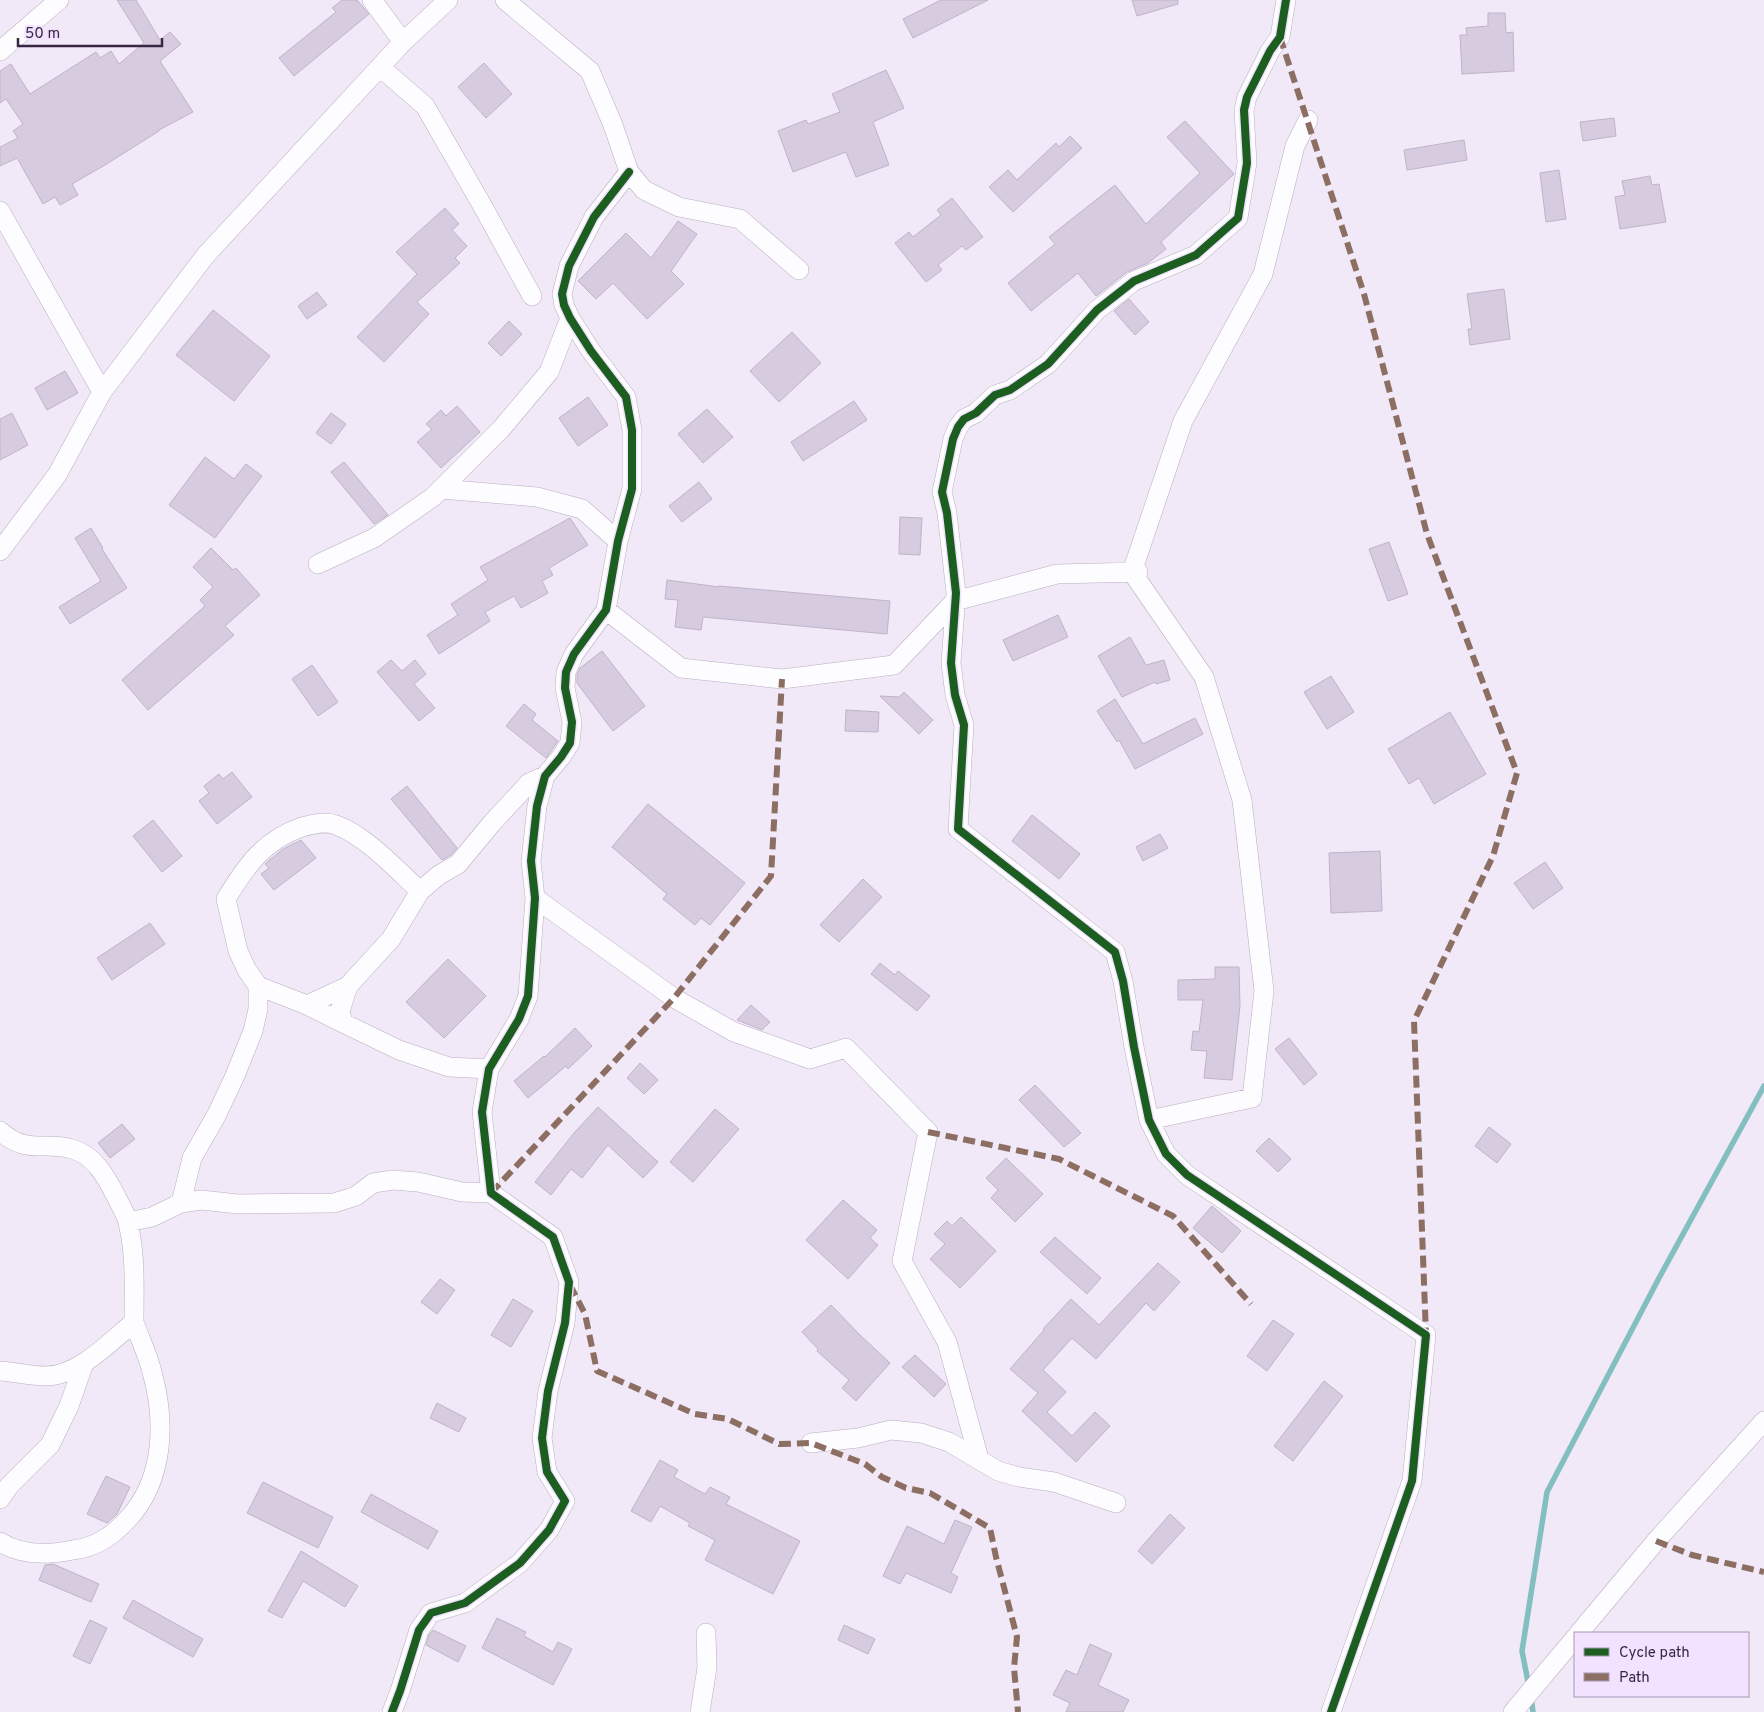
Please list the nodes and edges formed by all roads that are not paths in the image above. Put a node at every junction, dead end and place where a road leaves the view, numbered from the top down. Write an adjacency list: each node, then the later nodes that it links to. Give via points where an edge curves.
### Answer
1 (59, 0): 7 (street)
2 (372, 0): 6 (street)
3 (448, 0): 6 (street)
4 (505, 0): 10 (street, via 590,71)
5 (1286, 0): 21 (street, via 1280,37 1247,97 1244,110 1247,164 1238,218 1196,255 1134,281 1097,310 1048,364 1010,390 995,395 958,427 942,492)
6 (404, 42): 8 (street)
7 (0, 51)
8 (380, 67): 13 (street, via 425,106); 15 (street, via 205,256)
9 (1308, 120): 20 (street, via 1295,146 1263,274 1183,421)
10 (630, 172): 12 (street, via 644,190 679,207 740,220); 14 (street, via 594,217 569,266 562,294)
11 (0, 211): 15 (street)
12 (799, 270)
13 (532, 296)
14 (570, 318): 16 (street, via 549,372 501,429); 17 (street, via 626,397 630,410 632,489)
15 (102, 392): 18 (street, via 57,476)
16 (441, 489): 17 (street, via 537,497 582,509); 19 (street, via 374,538)
17 (618, 541): 22 (street)
18 (0, 551)
19 (318, 564)
20 (1135, 572): 21 (street, via 1057,574); 31 (street, via 1204,677 1242,800 1264,991 1252,1098)
21 (955, 601): 22 (street, via 894,665 782,679 681,668); 31 (street, via 951,664 955,695 964,725 958,829 1115,952)
22 (606, 610): 23 (street, via 574,654 566,672 572,722 570,743)
23 (545, 776): 24 (street, via 529,783 458,864); 25 (street, via 537,806 531,861)
24 (420, 892): 26 (street, via 373,848 335,824 317,823 270,842 253,859 226,899 238,951); 27 (street, via 391,939)
25 (535, 898): 30 (street, via 528,996); 41 (street, via 674,998 734,1032 810,1059 846,1048 928,1132 902,1261 947,1342)
26 (258, 986): 28 (street); 34 (street, via 258,1009 253,1031 216,1116 192,1158)
27 (348, 986): 28 (street); 29 (street, via 340,1011)
28 (307, 1005): 29 (street)
29 (343, 1023): 30 (street, via 399,1050 448,1067)
30 (489, 1069): 33 (street, via 482,1112)
31 (1149, 1120): 50 (street, via 1166,1154 1187,1175 1426,1336 1412,1481)
32 (0, 1131): 35 (street, via 23,1145 72,1149 87,1156 110,1185)
33 (491, 1193): 34 (street, via 462,1192 393,1180 373,1183 356,1196 334,1202 238,1204 201,1200); 48 (street, via 554,1237 569,1282 565,1323 548,1391 542,1438 547,1472 566,1501 549,1530 520,1563 465,1603 431,1613 419,1630)
34 (181, 1203): 35 (street, via 152,1217)
35 (128, 1222): 36 (street)
36 (134, 1322): 37 (street); 44 (street, via 152,1372 161,1439 154,1477 137,1508 114,1534 87,1548 29,1553)
37 (84, 1363): 38 (street, via 67,1372 48,1376); 42 (street, via 69,1406 50,1444)
38 (0, 1371)
39 (1764, 1421): 45 (street)
40 (811, 1443): 41 (street, via 858,1438 891,1430 921,1433 949,1442)
41 (979, 1458): 43 (street, via 998,1471 1054,1482)
42 (0, 1499)
43 (1116, 1503)
44 (0, 1542)
45 (1580, 1632)
46 (706, 1634): 49 (street, via 707,1668)
47 (1574, 1639): 51 (street)
48 (392, 1712)
49 (700, 1712)
50 (1331, 1712)
51 (1513, 1712)

